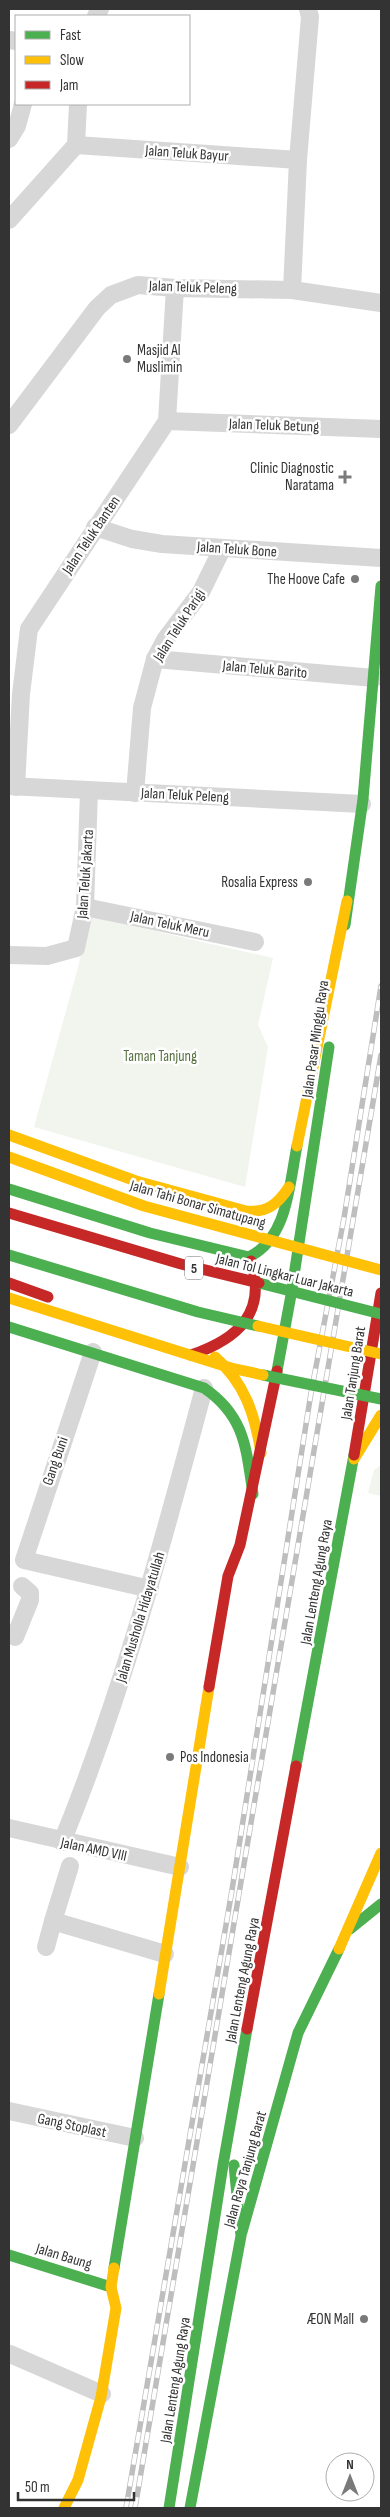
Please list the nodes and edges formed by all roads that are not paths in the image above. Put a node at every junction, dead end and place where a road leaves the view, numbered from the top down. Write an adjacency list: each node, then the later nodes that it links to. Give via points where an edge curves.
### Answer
1 (308, 9): 6 (street, via 310,17)
2 (23, 105): 4 (street, via 17,126)
3 (78, 105): 5 (street)
4 (9, 139)
5 (76, 145): 6 (street, Jalan Teluk Bayur); 7 (street)
6 (298, 160): 9 (street)
7 (9, 220)
8 (175, 288): 9 (street, Jalan Teluk Peleng); 11 (street); 12 (street, Jalan Teluk Peleng, via 138,285 111,295 97,308)
9 (292, 290): 10 (street, Jalan Teluk Peleng)
10 (381, 303)
11 (167, 421): 13 (street, Jalan Teluk Betung); 14 (street, Jalan Teluk Banten)
12 (9, 425)
13 (381, 429)
14 (95, 527): 15 (street, Jalan Teluk Bone, via 132,539); 20 (street, Jalan Teluk Banten, via 30,629)
15 (222, 549): 16 (street, Jalan Teluk Bone); 18 (street, Jalan Teluk Parigi, via 201,592)
16 (381, 558)
17 (381, 586): 19 (main road, Jalan Pasar Minggu Raya)
18 (155, 659): 19 (street, Jalan Teluk Barito); 22 (street, Jalan Teluk Parigi, via 142,708)
19 (378, 682): 23 (main road, Jalan Pasar Minggu Raya)
20 (12, 787): 21 (street, Jalan Teluk Peleng)
21 (89, 791): 22 (street, Jalan Teluk Peleng); 25 (street, Jalan Teluk Jakarta)
22 (135, 793): 23 (street, Jalan Teluk Peleng)
23 (363, 799): 24 (main road, Jalan Pasar Minggu Raya)
24 (347, 901): 31 (main road); 52 (main road, Jalan Pasar Minggu Raya, via 339,979 300,1242)
25 (86, 907): 26 (street, Jalan Teluk Meru); 27 (street, Jalan Teluk Jakarta, via 75,949 47,956)
26 (255, 942)
27 (9, 955)
28 (9, 1135): 30 (main road)
29 (9, 1157): 37 (main road, Jalan Tahi Bonar Simatupang, bridge, via 144,1206)
30 (136, 1181): 31 (main road, via 252,1212 273,1207); 34 (main road)
31 (289, 1186): 36 (main road, via 274,1239 266,1248)
32 (9, 1189): 34 (main road)
33 (9, 1213): 41 (main road, Jalan Tol Lingkar Luar Jakarta / 5, bridge, via 181,1264)
34 (206, 1247): 36 (main road)
35 (9, 1255): 45 (main road, bridge, via 198,1312)
36 (249, 1257): 43 (main road, via 257,1292 252,1312 231,1337)
37 (381, 1270)
38 (9, 1284): 43 (main road)
39 (381, 1293): 53 (main road, Jalan Tanjung Barat)
40 (9, 1298): 48 (main road, bridge, via 231,1368)
41 (381, 1314)
42 (9, 1327): 44 (main road)
43 (207, 1351): 46 (main road, via 160,1361); 52 (main road, via 227,1367 251,1401)
44 (93, 1352): 46 (main road); 56 (street, Gang Buni, via 26,1549 24,1560)
45 (381, 1354)
46 (129, 1363): 47 (main road)
47 (204, 1388): 54 (main road, via 226,1403 240,1427); 59 (street, Jalan Musholla Hidayatullah)
48 (381, 1399)
49 (381, 1415): 51 (main road)
50 (381, 1434): 51 (main road)
51 (366, 1440): 53 (main road)
52 (262, 1454): 54 (main road, Jalan Pasar Minggu Raya)
53 (354, 1459): 72 (main road, Jalan Lenteng Agung Raya)
54 (253, 1494): 55 (main road)
55 (240, 1544): 57 (main road); 65 (main road, via 223,1601)
56 (35, 1563): 58 (street); 59 (street)
57 (243, 1568)
58 (16, 1588): 60 (street, via 30,1593 30,1600)
59 (150, 1589): 62 (street, Jalan Musholla Hidayatullah, via 93,1768)
60 (15, 1637)
61 (9, 1828): 62 (street, Jalan AMD VIII)
62 (62, 1842): 65 (street, Jalan AMD VIII)
63 (381, 1855): 68 (main road, Jalan Raya Tanjung Barat)
64 (70, 1866): 67 (street)
65 (180, 1867): 70 (main road)
66 (381, 1904): 68 (main road)
67 (54, 1920): 69 (street); 70 (street)
68 (348, 1930): 74 (main road, Jalan Raya Tanjung Barat, via 298,2033)
69 (46, 1947)
70 (166, 1954): 73 (main road)
71 (9, 2111): 73 (street, Gang Stoplast)
72 (231, 2118): 74 (main road); 82 (main road, Jalan Lenteng Agung Raya, via 194,2367)
73 (135, 2138): 76 (main road)
74 (241, 2236): 83 (main road, Jalan Raya Tanjung Barat)
75 (9, 2255): 76 (main road, Jalan Baung)
76 (111, 2286): 78 (main road)
77 (125, 2298): 78 (main road)
78 (116, 2308): 80 (main road)
79 (10, 2354): 80 (street)
80 (102, 2394): 81 (main road, via 78,2480)
81 (64, 2508)
82 (169, 2508)
83 (190, 2508)

